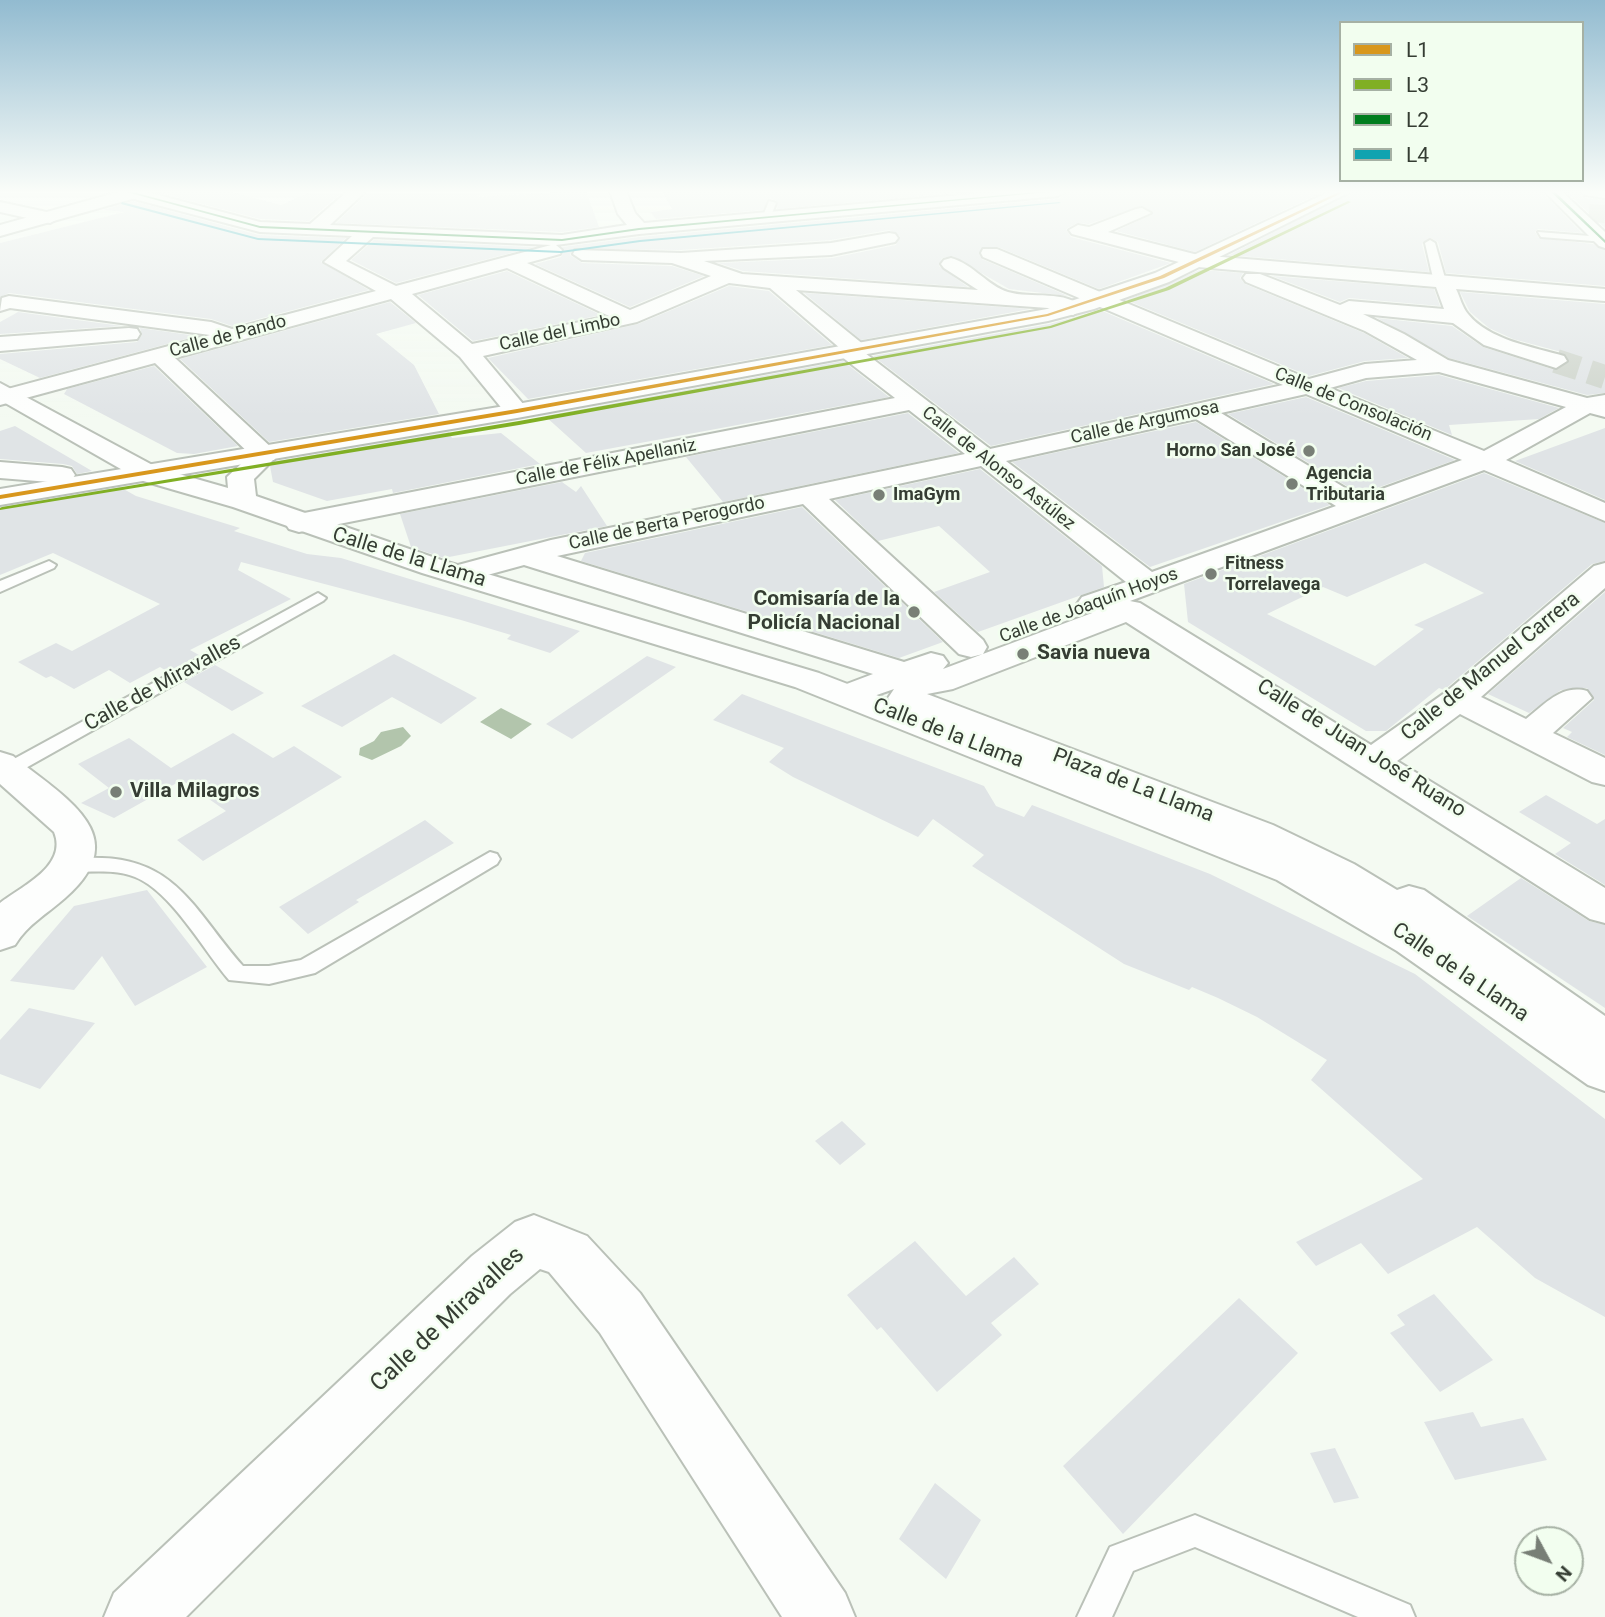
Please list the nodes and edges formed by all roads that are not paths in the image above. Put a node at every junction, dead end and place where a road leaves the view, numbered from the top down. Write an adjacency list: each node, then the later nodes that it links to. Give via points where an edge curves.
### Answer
1 (343, 266): 18 (main road)
2 (493, 266): 18 (main road, Calle de Pando)
3 (520, 266): 16 (main road)
4 (615, 266): 16 (main road)
5 (701, 266): 13 (main road)
6 (816, 266): 17 (main road)
7 (955, 266): 21 (main road)
8 (1020, 266): 22 (main road, Calle de Consolación)
9 (1185, 266): 22 (main road)
10 (1239, 266): 24 (main road, via 1248,276)
11 (1255, 266): 14 (main road)
12 (1435, 266): 14 (lane)
13 (728, 276): 15 (main road); 27 (main road, Calle del Limbo)
14 (1444, 283): 20 (main road); 26 (main road)
15 (777, 284): 17 (main road); 32 (main road, Calle de Alonso Astúlez)
16 (563, 286): 27 (main road)
17 (803, 286): 19 (main road)
18 (394, 293): 29 (main road, Calle de Pando); 31 (main road)
19 (937, 294): 21 (main road); 28 (main road)
20 (1605, 295)
21 (1002, 298): 25 (main road)
22 (1099, 302): 25 (main road); 36 (main road, Calle de Consolación)
23 (4, 304): 29 (main road)
24 (1320, 305): 26 (main road); 35 (main road, via 1417,348)
25 (1073, 309): 28 (main road)
26 (1459, 317): 34 (main road, via 1489,337)
27 (630, 318): 31 (main road, Calle del Limbo)
28 (963, 330): 32 (main road)
29 (226, 334): 30 (main road, via 141,333); 33 (main road, Calle de Pando)
30 (0, 344)
31 (460, 346): 40 (main road)
32 (853, 351): 38 (main road, Calle de Alonso Astúlez); 40 (main road)
33 (159, 355): 37 (main road, Calle de Pando); 43 (main road)
34 (1556, 361)
35 (1440, 365): 36 (main road, Calle de Argumosa, via 1365,371); 39 (main road)
36 (1307, 387): 41 (main road, Calle de Argumosa); 45 (main road, Calle de Consolación)
37 (4, 394): 42 (main road)
38 (913, 402): 44 (main road, Calle de Alonso Astúlez); 54 (main road, Calle de Félix Apellaniz)
39 (1599, 405): 45 (main road, Calle de Joaquín Hoyos)
40 (517, 411): 43 (main road)
41 (1200, 411): 44 (main road, Calle de Argumosa); 52 (main road)
42 (104, 447): 47 (main road); 48 (main road)
43 (265, 455): 47 (main road); 51 (main road, via 240,477)
44 (984, 458): 49 (main road, Calle de Berta Perogordo); 61 (main road, Calle de Alonso Astúlez)
45 (1487, 460): 52 (main road, Calle de Joaquín Hoyos); 53 (main road, Calle de Consolación)
46 (0, 470): 48 (main road)
47 (149, 474): 48 (main road); 51 (main road, Calle de la Llama)
48 (74, 478): 50 (main road)
49 (808, 494): 55 (main road, Calle de Berta Perogordo); 63 (main road)
50 (0, 497)
51 (243, 501): 54 (main road, Calle de la Llama)
52 (1359, 508): 61 (main road, Calle de Joaquín Hoyos)
53 (1605, 513)
54 (299, 523): 58 (main road, Calle de la Llama)
55 (528, 557): 58 (main road, Calle de Berta Perogordo); 60 (main road); 64 (main road, Calle de la Llama)
56 (49, 565): 59 (lane)
57 (1605, 572): 67 (main road, Calle de Manuel Carrera)
58 (458, 574): 60 (main road, Calle de la Llama)
59 (0, 587)
60 (505, 587): 65 (main road, Calle de la Llama)
61 (1133, 590): 63 (main road, Calle de Joaquín Hoyos); 69 (main road, Calle de Juan José Ruano)
62 (318, 598): 70 (lane, Calle de Miravalles)
63 (971, 647): 64 (main road, Calle de Joaquín Hoyos)
64 (905, 673): 65 (main road, Calle de Joaquín Hoyos)
65 (848, 695): 78 (main road, Calle de la Llama, via 1291,870 1431,951)
66 (1575, 698): 68 (main road)
67 (1458, 699): 68 (main road); 69 (main road, Calle de Manuel Carrera)
68 (1528, 735): 71 (main road)
69 (1375, 759): 74 (main road, Calle de Juan José Ruano)
70 (4, 767): 73 (main road, Calle de Miravalles, via 71,825 78,836)
71 (1605, 773)
72 (490, 859): 73 (lane, via 307,967 269,975 237,974 175,899 146,873 101,864)
73 (71, 865): 76 (main road, via 60,880)
74 (1605, 902)
75 (1605, 908): 77 (main road, Plaza de La Llama, via 1129,610 942,682 920,682 905,698 1259,835 1340,874 1394,908 1409,901)
76 (3, 925)
77 (1605, 1041)
78 (1605, 1071)
79 (138, 1617): 80 (main road, Calle de Miravalles, via 491,1275 534,1240 568,1254 620,1313)
80 (821, 1617)
81 (1094, 1617): 82 (lane, via 1122,1559 1195,1531)
82 (1398, 1617)

